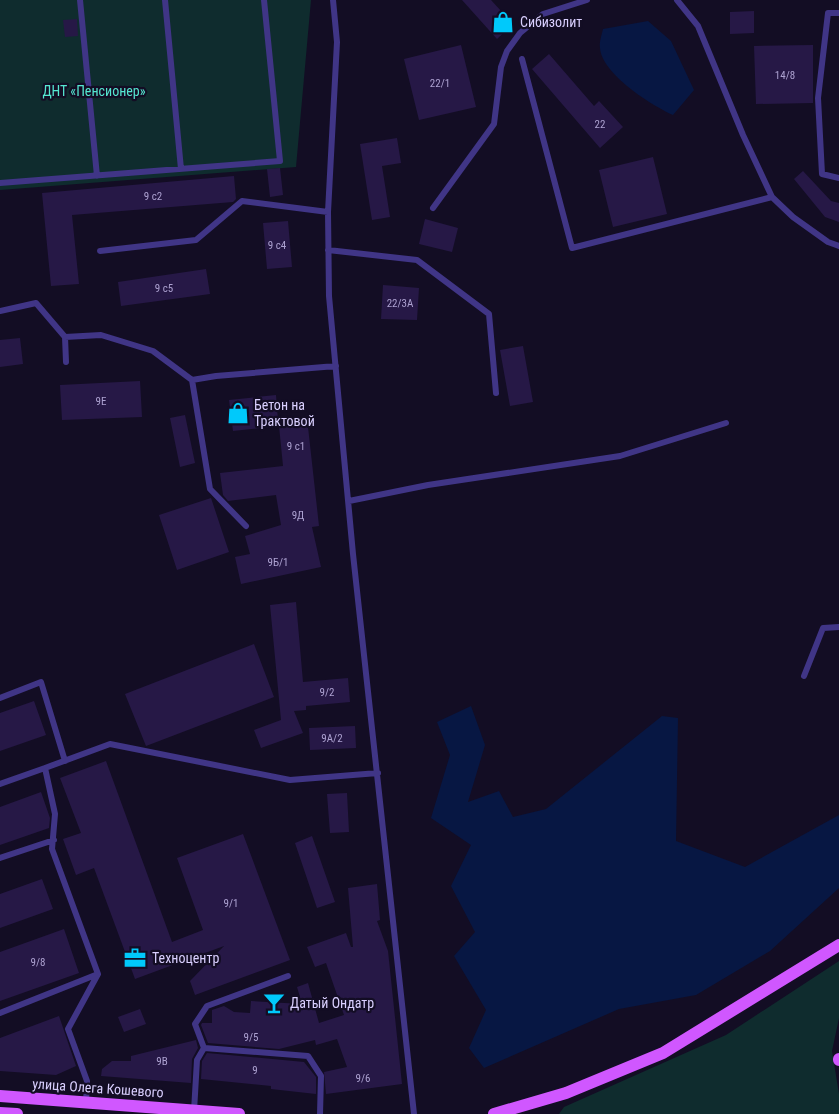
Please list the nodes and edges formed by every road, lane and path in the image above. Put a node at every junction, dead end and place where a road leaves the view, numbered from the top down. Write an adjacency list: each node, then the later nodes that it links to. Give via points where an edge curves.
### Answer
1 (80, 0): 10 (lane)
2 (165, 0): 9 (lane)
3 (264, 0): 9 (lane, via 280,161)
4 (333, 0): 15 (lane, via 337,42)
5 (587, 0): 14 (lane, via 543,14 520,33 501,68 494,124)
6 (677, 0): 13 (lane, via 698,26)
7 (839, 13): 11 (lane, via 828,13 818,98 822,174)
8 (522, 60): 13 (lane, via 572,248)
9 (181, 169): 10 (lane)
10 (96, 176): 12 (lane)
11 (839, 178)
12 (0, 184)
13 (772, 197): 16 (lane, via 793,217)
14 (433, 208)
15 (328, 212): 17 (lane); 18 (lane, via 242,201 196,240)
16 (839, 246)
17 (328, 250): 22 (lane); 24 (lane, via 417,260 489,314)
18 (100, 251)
19 (0, 311): 20 (lane, via 36,303)
20 (65, 337): 21 (lane); 23 (lane, via 101,335 153,351)
21 (66, 362)
22 (336, 366): 23 (lane); 26 (lane)
23 (192, 380): 27 (lane, via 210,490)
24 (496, 393)
25 (726, 423): 26 (lane, via 620,456 428,484)
26 (349, 501): 33 (lane)
27 (246, 526)
28 (839, 627): 29 (lane, via 823,628)
29 (804, 676)
30 (0, 698): 31 (lane, via 41,682)
31 (65, 761): 32 (lane); 33 (lane, via 110,744 290,780)
32 (45, 768): 34 (lane); 35 (lane, via 55,814)
33 (378, 773): 49 (lane)
34 (0, 784)
35 (54, 840): 36 (lane); 38 (lane, via 52,849)
36 (0, 858)
37 (839, 945): 50 (main road, via 664,1053 566,1093)
38 (98, 974): 40 (lane); 43 (lane, via 68,1029 87,1081)
39 (288, 976): 41 (lane, via 207,1006 195,1024)
40 (0, 1012)
41 (204, 1048): 44 (lane, via 197,1060); 48 (lane, via 308,1056 321,1076)
42 (0, 1096): 43 (main road, улица Олега Кошевого)
43 (86, 1102): 44 (main road, улица Олега Кошевого)
44 (194, 1111): 47 (main road, улица Олега Кошевого)
45 (0, 1113): 46 (main road)
46 (17, 1114)
47 (239, 1114)
48 (320, 1114)
49 (414, 1114)
50 (494, 1114)

